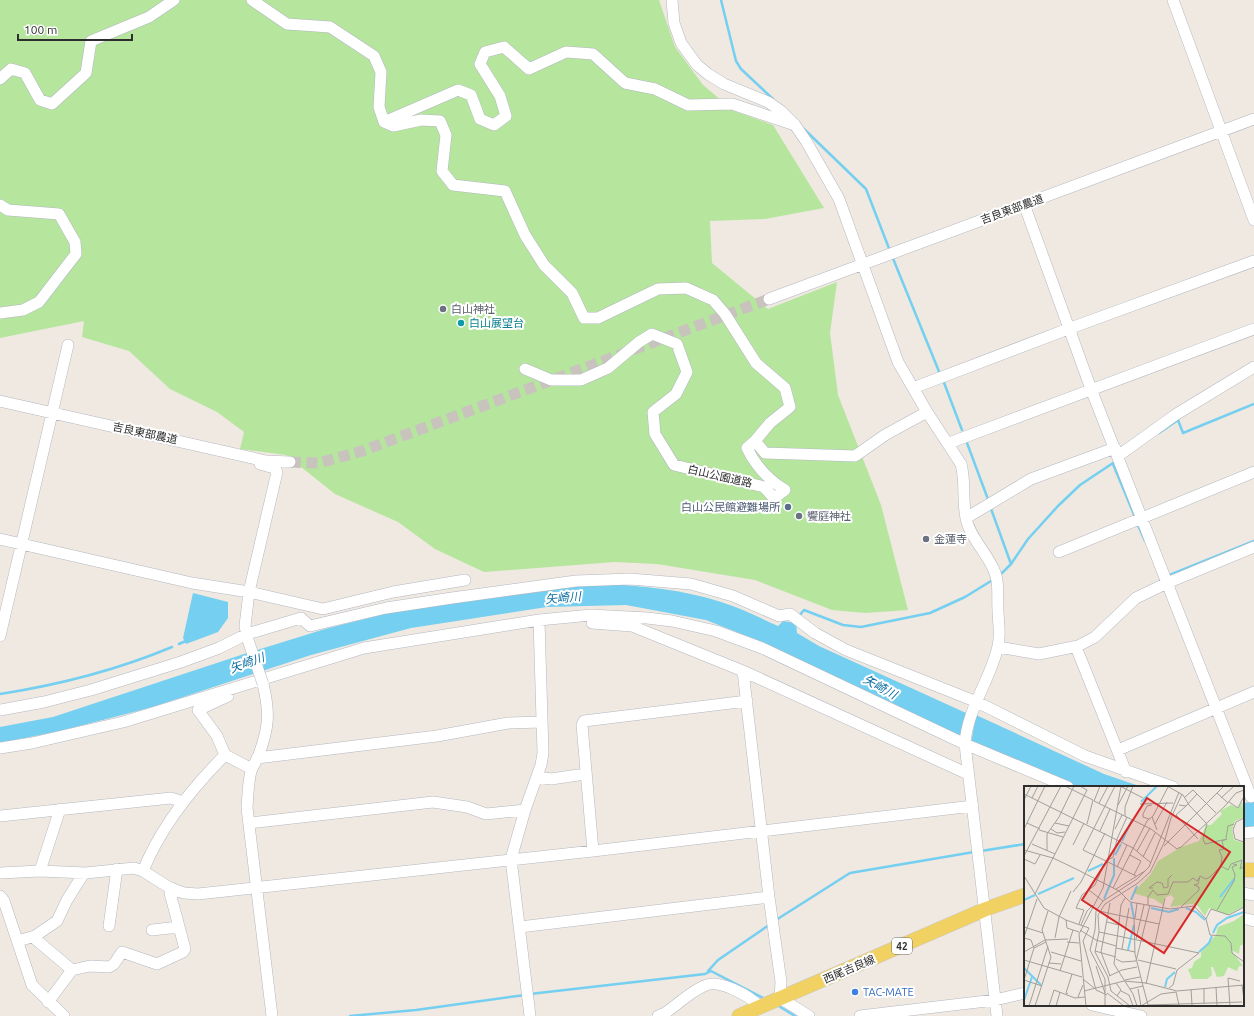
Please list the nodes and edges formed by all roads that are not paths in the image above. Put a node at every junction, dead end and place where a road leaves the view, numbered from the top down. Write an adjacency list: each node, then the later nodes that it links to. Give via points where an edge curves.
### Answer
1 (174, 0): 5 (street, via 149,17 91,41 86,73 52,104 40,100 25,73 11,69)
2 (252, 0): 7 (street, via 287,24 330,27 374,56 381,72 379,107)
3 (672, 0): 8 (street, via 674,23 681,43 697,65 724,84 768,102)
4 (1173, 0): 9 (street)
5 (0, 79)
6 (1254, 119): 9 (street, 吉良東部農道)
7 (384, 122): 8 (street, via 458,90 470,95 480,119 494,125 506,116 500,96 480,64 485,52 504,47 529,69 566,52 594,54 624,82 654,89 688,105 732,104); 27 (street, via 393,126 421,120 440,121 446,135 442,171 453,185 505,191 544,265 572,293 584,318 598,318 658,289 686,288 713,300 725,314 756,363 785,388 790,407 770,423)
8 (795, 125): 14 (street, via 839,198)
9 (1221, 131): 10 (street, 吉良東部農道); 12 (street)
10 (1024, 204): 14 (street, 吉良東部農道); 17 (street)
11 (0, 205): 16 (street, via 8,210 59,214 75,242 76,254 40,302 23,310)
12 (1254, 220)
13 (1254, 261): 17 (street)
14 (863, 262): 15 (street, 吉良東部農道); 22 (street, via 890,342)
15 (769, 299)
16 (0, 313)
17 (1068, 329): 22 (street); 23 (street)
18 (1254, 329): 23 (street)
19 (68, 345): 26 (street)
20 (1254, 367): 29 (street)
21 (526, 369): 27 (street, 白山公園道路, via 551,380 581,380 608,368 652,334 678,344 686,372 676,394 653,412 655,434 674,465 764,487 774,498 785,490 775,484 752,459 747,448)
22 (913, 388): 25 (street)
23 (1091, 389): 28 (street); 29 (street)
24 (0, 400): 26 (street, 吉良東部農道)
25 (927, 412): 27 (street, via 884,435 855,456 765,453); 28 (street)
26 (53, 413): 30 (street, 吉良東部農道); 36 (street)
27 (755, 441)
28 (949, 443): 33 (street, via 964,473)
29 (1116, 452): 33 (street, via 1031,479); 34 (street)
30 (243, 455): 31 (street, 吉良東部農道, via 266,461); 41 (street, via 248,461 274,468 277,472)
31 (290, 462)
32 (1254, 472): 34 (street)
33 (966, 518): 45 (street, via 998,581)
34 (1141, 519): 38 (street); 40 (street)
35 (0, 539): 36 (street)
36 (22, 544): 41 (street, via 192,583); 43 (street)
37 (1254, 547): 40 (street)
38 (1059, 552)
39 (464, 580): 41 (street, via 393,592 323,609)
40 (1167, 583): 46 (street, via 1136,598 1095,637); 52 (street)
41 (249, 592): 44 (street, via 245,626)
42 (539, 623): 47 (street, via 632,626); 48 (street, via 364,648); 54 (street); 55 (street, via 591,615 648,618 716,631 762,648)
43 (0, 636)
44 (247, 637): 51 (street, via 301,618 310,626 386,608 568,582 630,579 658,581 691,584 733,596 779,616 790,614 815,634 846,650); 53 (street, via 91,690); 59 (street, bridge, via 268,704 268,720)
45 (998, 647): 46 (street, via 1039,654); 51 (street)
46 (1076, 647): 57 (street)
47 (743, 672): 50 (street); 63 (street)
48 (238, 688): 56 (street, via 123,722); 58 (street, via 235,693 198,710 217,736)
49 (1254, 692): 52 (street)
50 (747, 701): 62 (street, via 584,721 582,725); 74 (street)
51 (977, 702): 55 (street); 61 (street, via 1085,756)
52 (1215, 708): 57 (street); 67 (street)
53 (0, 710)
54 (541, 722): 59 (street, via 508,723 437,736); 64 (street, via 543,753)
55 (966, 740): 63 (street); 65 (street)
56 (0, 748)
57 (1118, 750): 61 (street)
58 (225, 755): 60 (street); 68 (street)
59 (257, 758): 60 (street)
60 (252, 769): 73 (street, via 248,795)
61 (1126, 772): 66 (street)
62 (585, 774): 64 (street, via 551,779); 75 (street)
63 (968, 774): 69 (street)
64 (537, 777): 71 (street)
65 (1066, 786)
66 (1170, 786)
67 (1249, 797)
68 (183, 802): 70 (street, via 171,798); 79 (street, via 153,847)
69 (973, 806): 74 (street); 89 (street)
70 (60, 809): 72 (street); 78 (street)
71 (525, 810): 73 (street, via 486,814 467,807 433,802); 76 (street)
72 (0, 816)
73 (249, 823): 82 (street)
74 (762, 831): 75 (street); 88 (street)
75 (593, 851): 76 (street)
76 (511, 859): 82 (street); 94 (street)
77 (117, 869): 79 (street, via 134,868); 81 (street); 92 (street)
78 (40, 871): 80 (street); 81 (street)
79 (143, 871): 83 (street)
80 (0, 873)
81 (84, 873): 96 (street, via 57,921)
82 (257, 887): 83 (street, via 198,894 184,893); 107 (street)
83 (172, 888): 93 (street, via 170,893)
84 (1244, 893): 86 (street)
85 (1024, 895): 89 (main road, 西尾吉良線 / 42)
86 (1254, 895)
87 (0, 896): 97 (street)
88 (769, 897): 94 (street); 100 (street, via 781,982)
89 (986, 909): 100 (main road, 西尾吉良線 / 42); 101 (street)
90 (1244, 918): 91 (street)
91 (1254, 921)
92 (109, 926)
93 (179, 927): 95 (street); 98 (street, via 185,949 161,963 157,964 122,952 109,967 90,966)
94 (520, 928): 108 (street)
95 (152, 930)
96 (33, 937): 97 (street); 98 (street)
97 (18, 941): 102 (street, via 32,985)
98 (72, 970): 102 (street)
99 (1024, 993): 101 (street)
100 (780, 998): 103 (main road, 西尾吉良線 / 42); 111 (street)
101 (995, 1000): 112 (street); 113 (street)
102 (48, 1002): 106 (street)
103 (762, 1006): 109 (street, via 740,992 722,986 705,985); 110 (main road, 西尾吉良線 / 42)
104 (1128, 1008): 105 (street); 114 (street)
105 (1094, 1009)
106 (64, 1016)
107 (272, 1016)
108 (530, 1016)
109 (658, 1016)
110 (739, 1016)
111 (809, 1016)
112 (860, 1016)
113 (997, 1016)
114 (1141, 1016)

